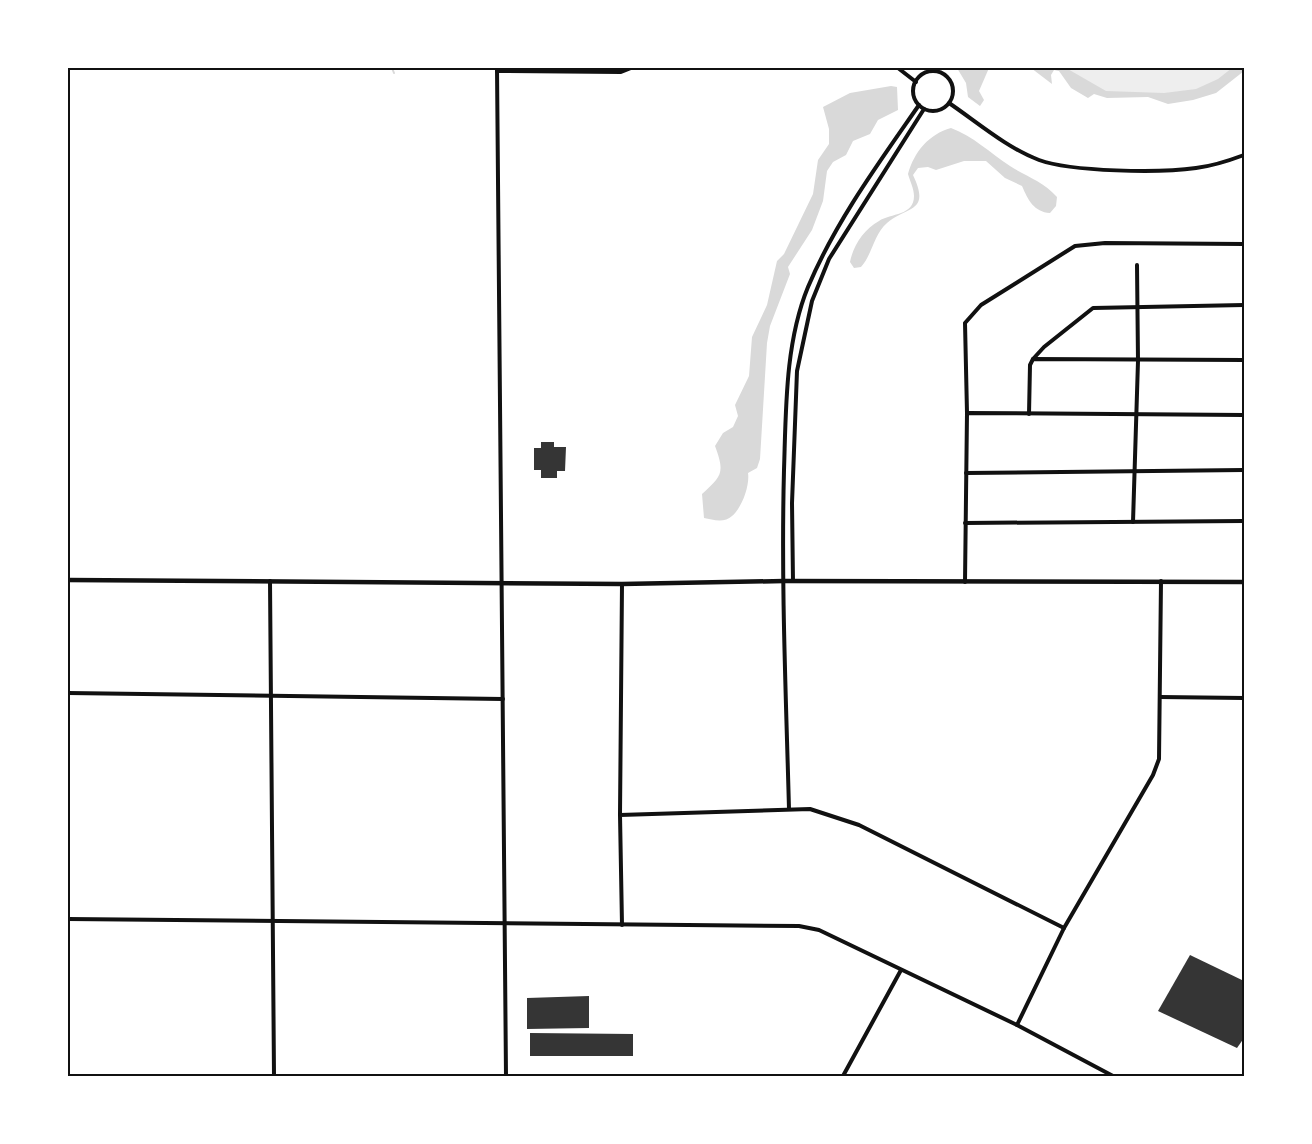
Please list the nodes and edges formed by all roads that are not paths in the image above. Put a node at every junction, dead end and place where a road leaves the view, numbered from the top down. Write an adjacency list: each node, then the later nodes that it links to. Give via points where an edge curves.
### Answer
1 (631, 68): 5 (street, via 621,72)
2 (898, 68): 6 (street)
3 (497, 69): 4 (street); 33 (street)
4 (525, 70): 5 (street)
5 (572, 70)
6 (916, 82): 7 (street, via 932,71 943,74 953,87); 8 (street, via 914,94)
7 (949, 103): 9 (street, via 937,111); 10 (street, via 1020,150 1058,165 1193,168)
8 (919, 105): 9 (street); 30 (street, via 833,234 808,288 794,340 786,398)
9 (924, 109): 31 (street, via 829,259 812,301 796,372)
10 (1245, 155)
11 (1245, 244): 18 (street, via 1075,246 981,305 965,323)
12 (1137, 265): 14 (street)
13 (1245, 305): 14 (street)
14 (1138, 308): 15 (street, via 1093,308); 17 (street)
15 (1033, 359): 17 (street); 19 (street)
16 (1245, 360): 17 (street)
17 (1138, 361): 20 (street)
18 (967, 413): 19 (street); 24 (street)
19 (1029, 414): 20 (street)
20 (1136, 415): 21 (street); 23 (street)
21 (1245, 415)
22 (1245, 470): 23 (street)
23 (1136, 471): 24 (street); 26 (street)
24 (966, 473): 27 (street)
25 (1245, 521): 26 (street)
26 (1133, 522): 27 (street)
27 (965, 523): 34 (street)
28 (68, 580): 32 (street)
29 (1161, 580): 34 (street); 35 (street); 39 (street)
30 (784, 581): 31 (street); 36 (street); 42 (street)
31 (793, 581): 34 (street)
32 (270, 582): 33 (street); 38 (street)
33 (500, 582): 36 (street); 41 (street)
34 (965, 582)
35 (1245, 582)
36 (622, 584): 43 (street)
37 (68, 693): 38 (street)
38 (271, 696): 41 (street); 45 (street)
39 (1160, 697): 40 (street); 48 (street, via 1159,759 1154,775)
40 (1245, 698)
41 (502, 699): 46 (street)
42 (789, 809): 43 (street); 48 (street, via 810,810 859,825)
43 (620, 815): 47 (street)
44 (68, 919): 45 (street)
45 (272, 920): 46 (street); 51 (street)
46 (504, 925): 47 (street); 52 (street)
47 (622, 925): 49 (street, via 799,926 819,930)
48 (1064, 928): 50 (street)
49 (900, 970): 50 (street); 53 (street)
50 (1017, 1025): 54 (street)
51 (274, 1077)
52 (506, 1077)
53 (843, 1077)
54 (1113, 1077)

